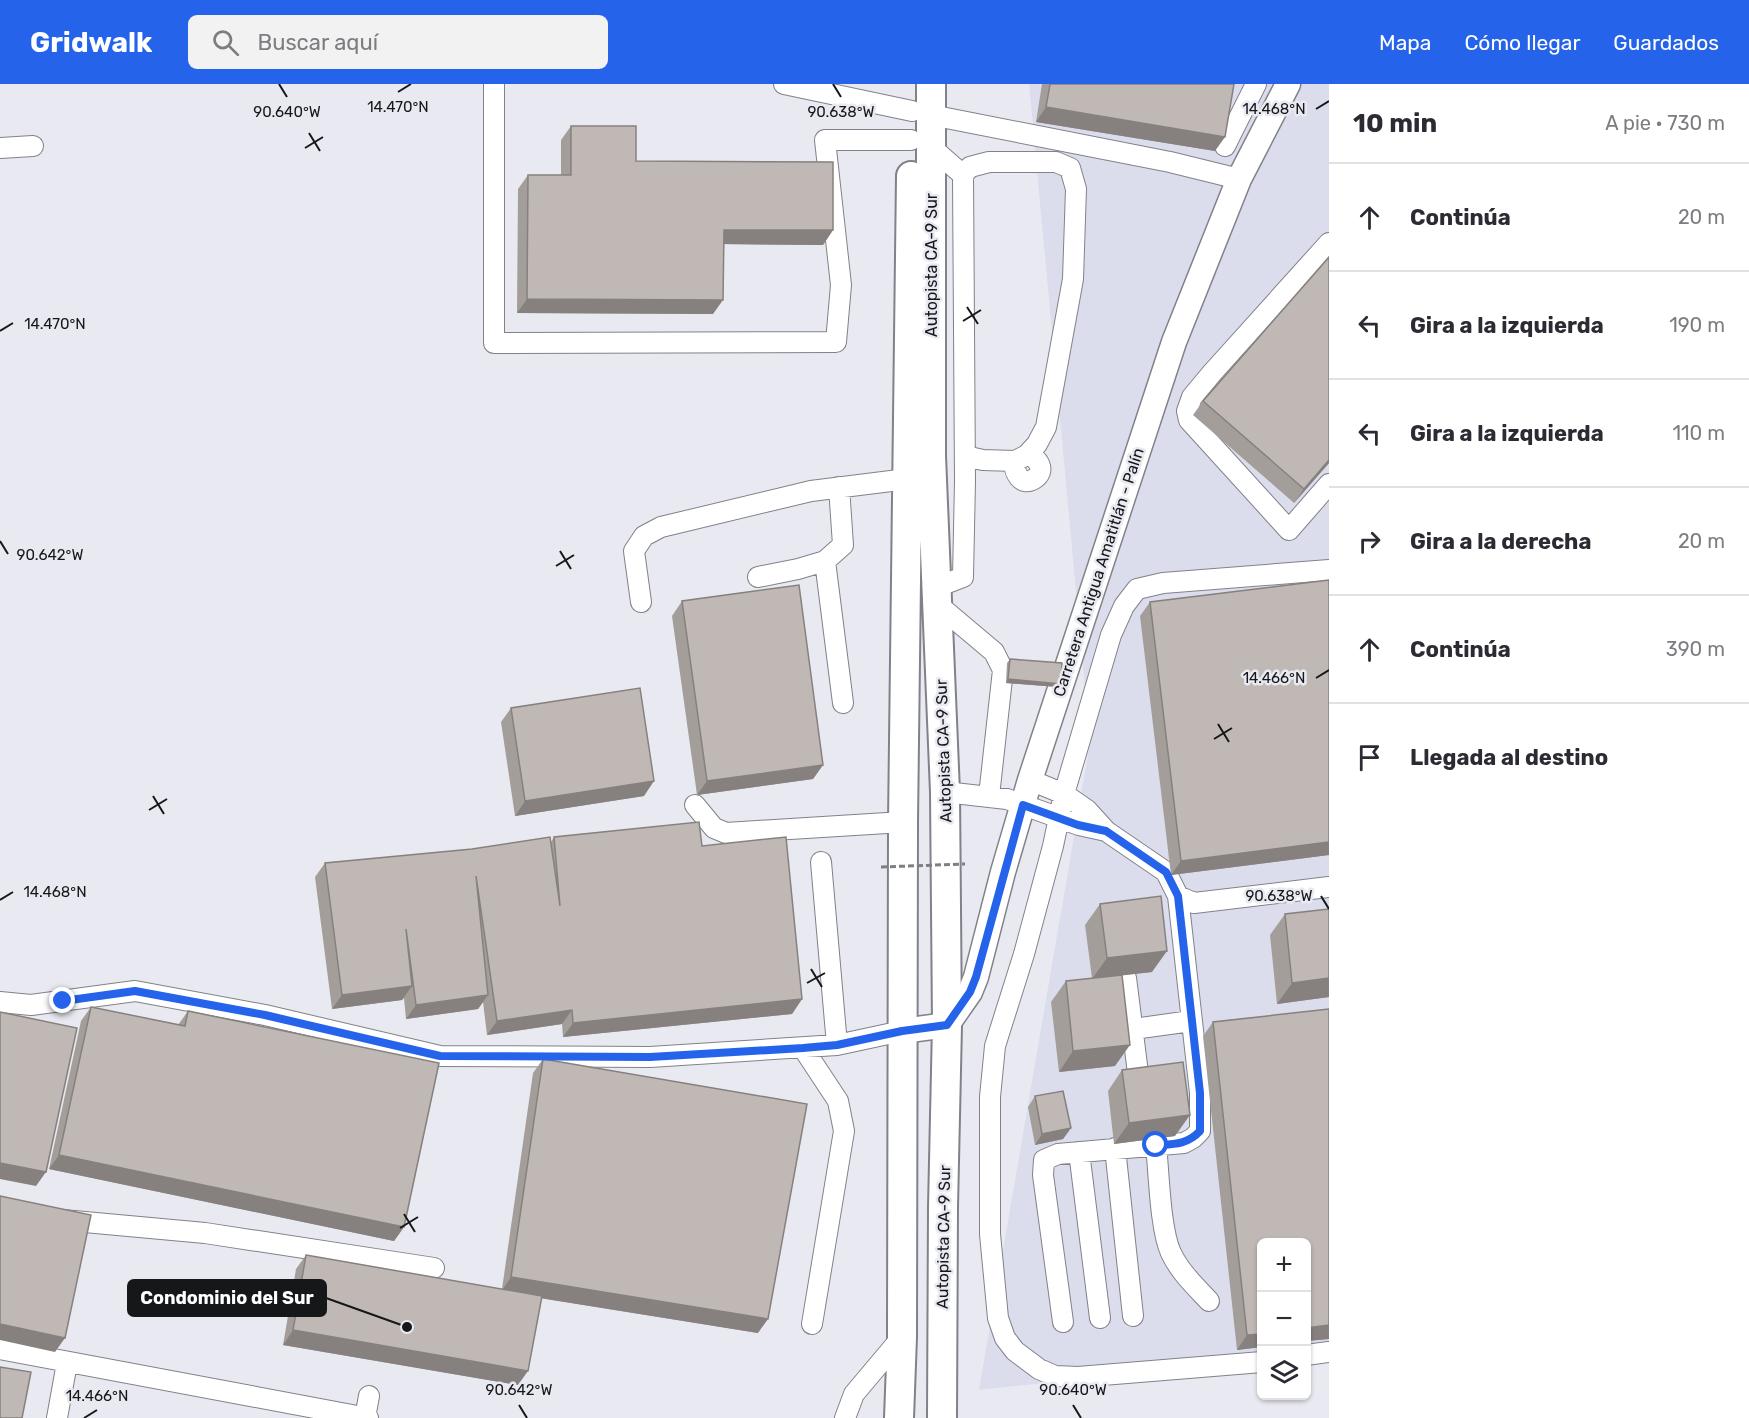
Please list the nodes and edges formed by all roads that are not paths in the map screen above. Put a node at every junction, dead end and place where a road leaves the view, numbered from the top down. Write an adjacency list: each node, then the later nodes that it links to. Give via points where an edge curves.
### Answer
1 (494, 84): 7 (street, via 494,343 836,342 841,285 825,140)
2 (784, 84): 6 (street)
3 (931, 84): 6 (highway, Autopista CA-9 Sur)
4 (1256, 84): 9 (street)
5 (1288, 84): 12 (main road, Carretera Antigua Amatitlán - Palín)
6 (918, 103): 7 (highway, Autopista CA-9 Sur); 12 (street)
7 (921, 144): 11 (street); 16 (highway, Autopista CA-9 Sur); 23 (highway, Autopista CA-9 Sur)
8 (33, 146): 10 (street)
9 (1225, 146)
10 (0, 148)
11 (963, 175): 14 (street); 15 (street, via 970,167 989,162 1056,162 1070,168 1076,189 1073,279 1046,427)
12 (1239, 179): 26 (main road, Carretera Antigua Amatitlán - Palín, via 1174,342)
13 (1329, 243): 18 (street, via 1212,373 1192,397 1187,411 1189,420 1288,530)
14 (964, 456): 15 (street); 17 (street)
15 (1024, 464): 17 (street, via 978,474)
16 (907, 478): 19 (street); 33 (highway, Autopista CA-9 Sur)
17 (965, 481): 23 (street, via 963,577)
18 (1329, 484)
19 (839, 487): 20 (street, via 843,545); 24 (street, via 662,527 644,536 634,551)
20 (825, 561): 22 (street); 25 (street)
21 (1329, 570): 28 (street, via 1163,583 1137,589 1111,635)
22 (758, 577)
23 (937, 596): 27 (highway, Autopista CA-9 Sur); 29 (street, via 994,652 1003,670)
24 (641, 602)
25 (843, 704)
26 (1030, 780): 28 (street); 31 (main road, Carretera Antigua Amatitlán - Palín)
27 (945, 792): 29 (street); 41 (highway, Autopista CA-9 Sur)
28 (1064, 794): 32 (street); 34 (street, via 1087,810)
29 (989, 796): 31 (street)
30 (695, 805): 33 (street, via 714,828 726,833)
31 (1023, 805): 32 (street); 41 (main road, Carretera Antigua Amatitlán - Palín, via 976,977)
32 (1058, 817): 34 (street); 61 (street, via 1024,954 995,1046 990,1097 990,1234 994,1295 1005,1338 1015,1351 1055,1376)
33 (903, 822): 43 (highway, Autopista CA-9 Sur)
34 (1106, 831): 37 (street, via 1166,872)
35 (821, 862): 44 (street)
36 (1329, 887): 37 (street, via 1194,903)
37 (1178, 896): 40 (street)
38 (1126, 978): 42 (street)
39 (0, 1002): 45 (street, via 31,1005 135,991 265,1015 440,1056 650,1057)
40 (1191, 1021): 42 (street); 47 (street, via 1200,1093 1200,1131 1184,1143)
41 (947, 1025): 43 (main road); 68 (highway, Autopista CA-9 Sur)
42 (1125, 1030): 46 (street)
43 (902, 1031): 44 (street); 57 (highway, Autopista CA-9 Sur)
44 (837, 1045): 45 (street)
45 (803, 1048): 56 (street, via 838,1101 844,1131)
46 (1139, 1081)
47 (1156, 1145): 48 (street); 52 (street, via 1171,1252)
48 (1115, 1148): 49 (street); 53 (street)
49 (1079, 1152): 54 (street); 55 (street, via 1046,1158 1042,1169)
50 (47, 1218): 51 (street, via 205,1233)
51 (434, 1268)
52 (1209, 1301)
53 (1133, 1316)
54 (1100, 1318)
55 (1063, 1322)
56 (812, 1324)
57 (902, 1337): 66 (street, via 855,1394); 67 (highway, Autopista CA-9 Sur)
58 (0, 1349): 62 (street)
59 (1329, 1352): 60 (street)
60 (1311, 1354)
61 (1257, 1362)
62 (67, 1363): 64 (street); 65 (street)
63 (369, 1396): 65 (street)
64 (57, 1418)
65 (366, 1418)
66 (845, 1418)
67 (899, 1418)
68 (942, 1418)

